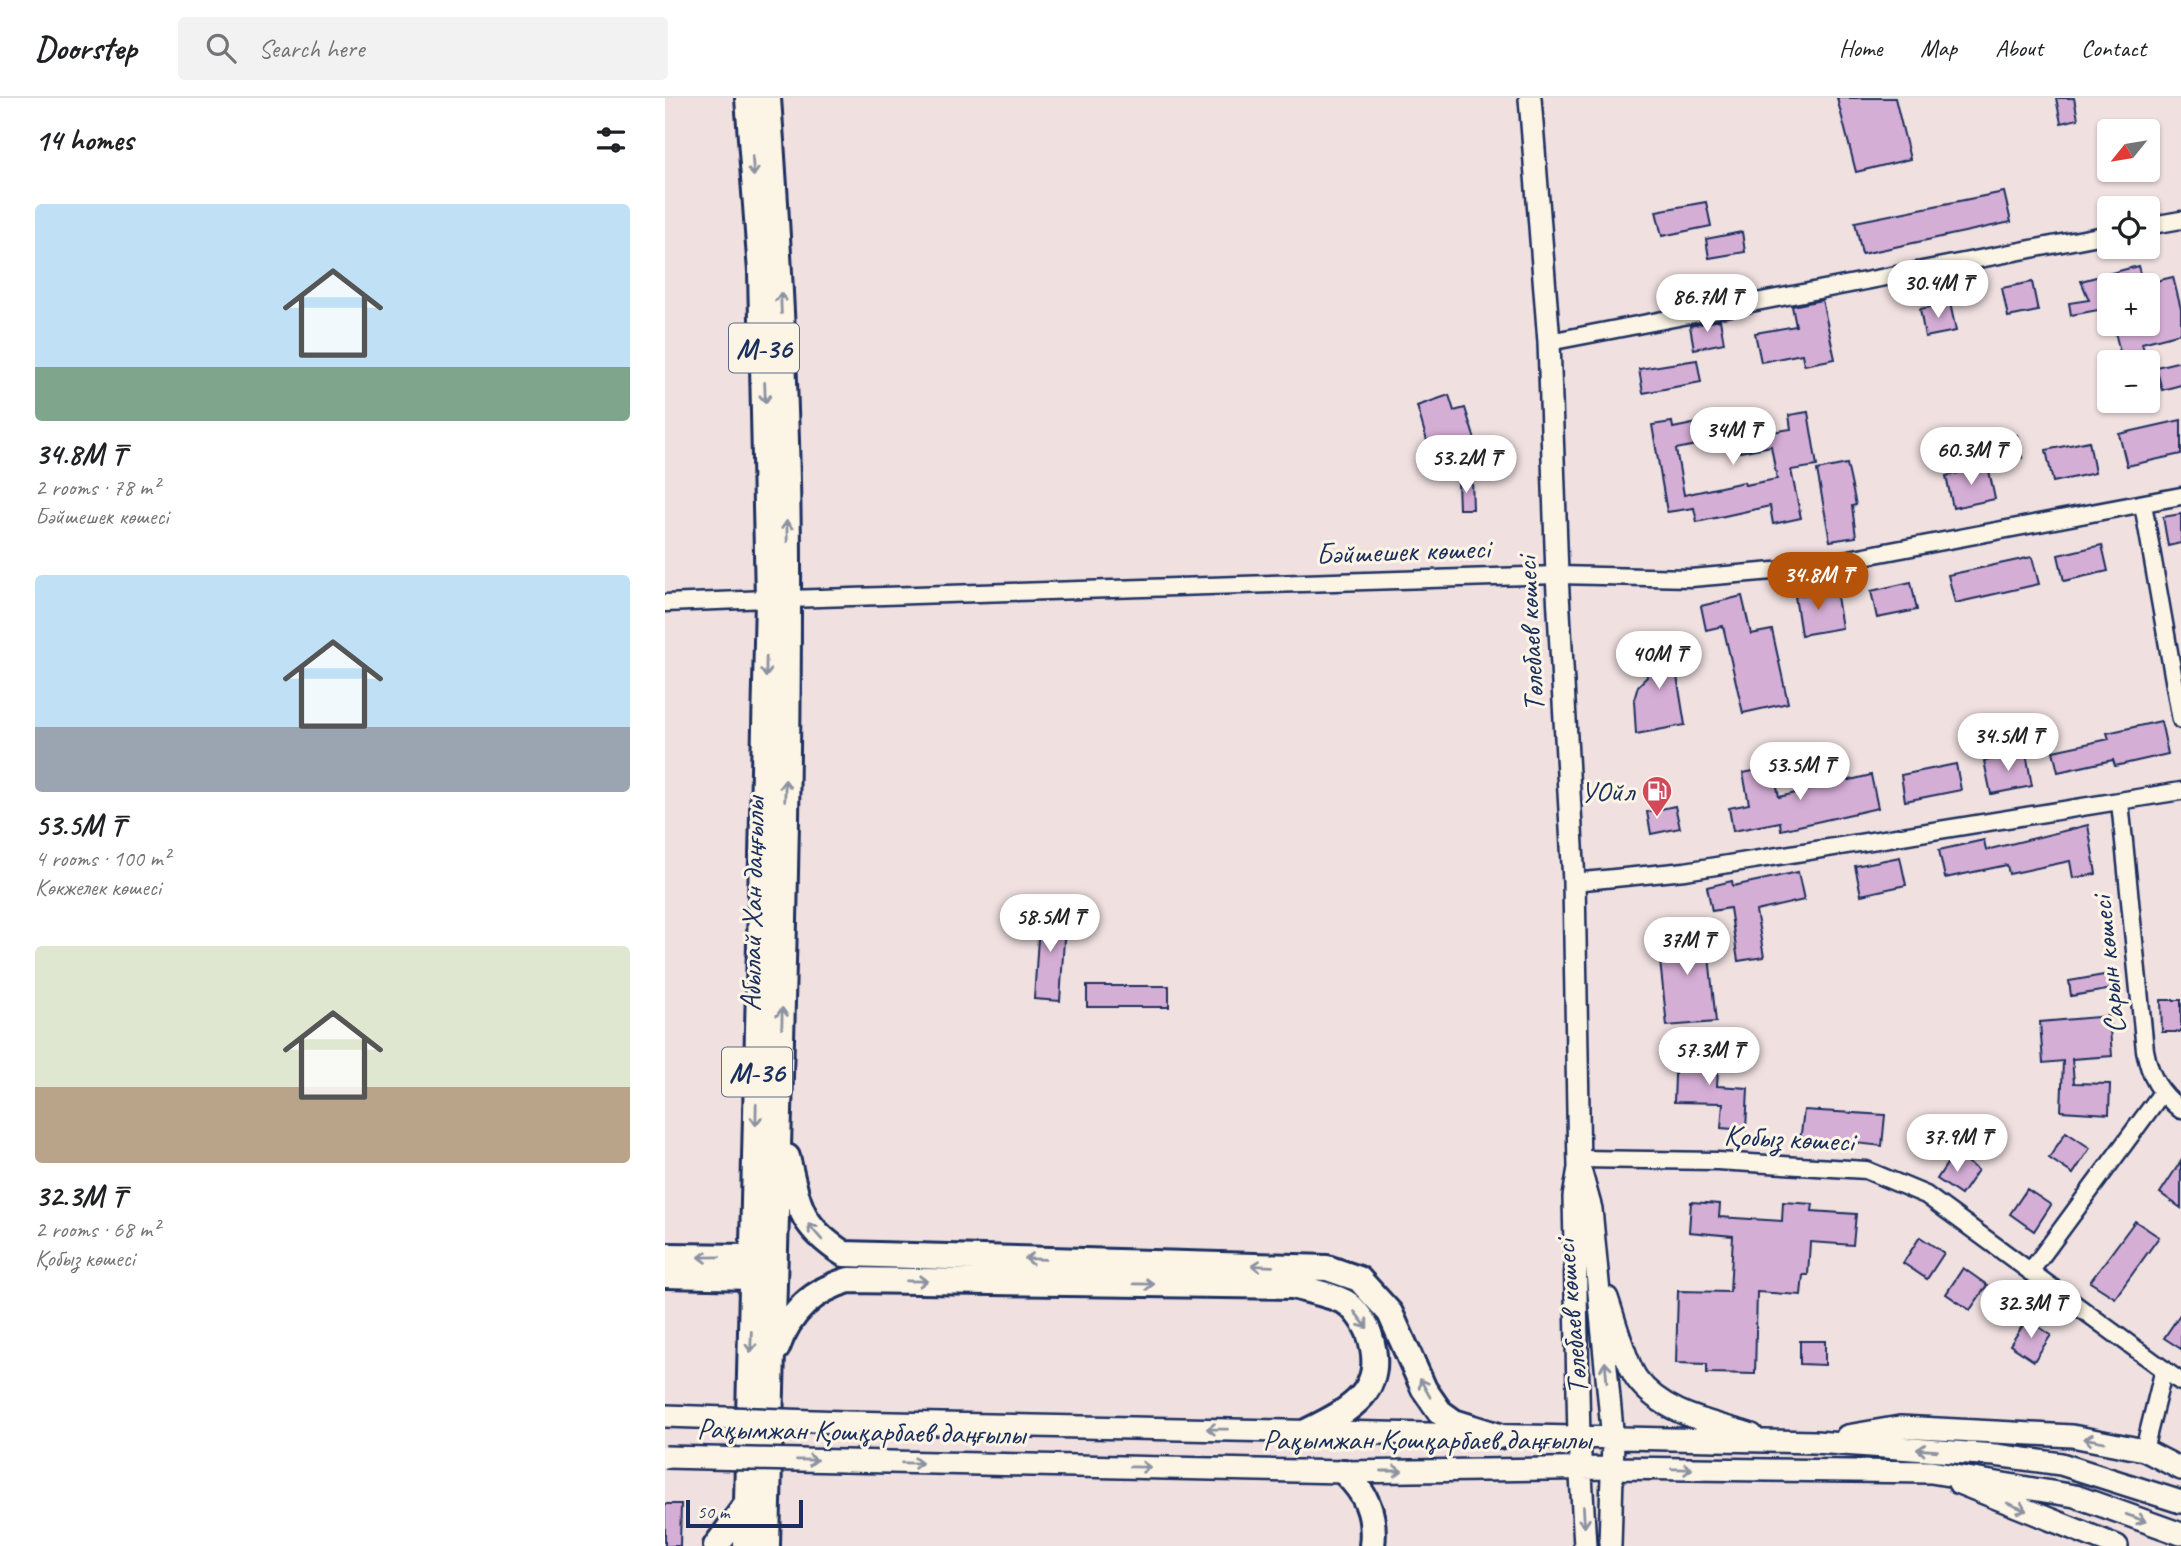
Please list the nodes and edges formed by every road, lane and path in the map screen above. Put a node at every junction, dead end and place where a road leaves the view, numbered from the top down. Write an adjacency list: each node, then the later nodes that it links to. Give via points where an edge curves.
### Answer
1 (748, 98): 11 (main road, M-36, one-way to 11)
2 (768, 98): 11 (main road, M-36, one-way to 2, via 780,271)
3 (1530, 98): 7 (main road, Төлебаев көшесі)
4 (2181, 220): 5 (street)
5 (2160, 224)
6 (2097, 236): 7 (street)
7 (1549, 342): 10 (main road, Төлебаев көшесі)
8 (2181, 496): 9 (street, Бәйшешек көшесі)
9 (2143, 504): 10 (street, Бәйшешек көшесі, via 1796,569 1691,578); 13 (street)
10 (1556, 575): 11 (street, Бәйшешек көшесі); 16 (main road, Төлебаев көшесі)
11 (778, 599): 12 (street, Бәйшешек көшесі); 19 (main road, Абылай Хан даңғылы / M-36, one-way to 11); 22 (main road, Абылай Хан даңғылы / M-36, one-way to 22)
12 (665, 603)
13 (2181, 720)
14 (2181, 791): 15 (street)
15 (2120, 802): 16 (street, via 1685,871); 17 (street, Сарын көшесі, via 2145,1050 2149,1072)
16 (1573, 882): 20 (main road, Төлебаев көшесі)
17 (2161, 1094): 18 (street, Сарын көшесі); 24 (street)
18 (2181, 1110)
19 (780, 1130): 27 (main road, Абылай Хан даңғылы / M-36); 31 (main road, one-way to 19, via 1454,1422 1440,1412 1424,1389 1390,1313 1359,1279 1327,1268 844,1254 817,1237 801,1212)
20 (1579, 1164): 23 (main road, Төлебаев көшесі, via 1591,1209); 24 (street, Қобыз көшесі, via 1717,1161 1866,1170 1926,1195); 32 (main road, Төлебаев көшесі, via 1574,1196)
21 (665, 1256): 22 (main road, one-way to 21)
22 (753, 1267): 25 (main road); 44 (main road, Абылай Хан даңғылы / M-36, one-way to 44)
23 (1597, 1269): 33 (main road, Төлебаев көшесі, one-way to 23); 34 (main road, via 1636,1378 1655,1397 1682,1414)
24 (2030, 1272): 26 (street, Қобыз көшесі)
25 (665, 1275)
26 (2164, 1369): 28 (street, Қобыз көшесі); 36 (street)
27 (770, 1380): 30 (main road, one-way to 30, via 788,1321 823,1287 849,1280 1293,1286 1346,1302 1368,1328 1374,1350 1374,1378 1356,1401); 44 (main road, Абылай Хан даңғылы / M-36)
28 (2181, 1382)
29 (665, 1416): 30 (main road, Рақымжан Қошқарбаев даңғылы, one-way to 29, bridge)
30 (1308, 1431): 31 (main road, Рақымжан Қошқарбаев даңғылы)
31 (1499, 1436): 32 (main road, Рақымжан Қошқарбаев даңғылы)
32 (1579, 1439): 33 (main road, Рақымжан Қошқарбаев даңғылы); 40 (main road, Төлебаев көшесі)
33 (1613, 1440): 34 (main road, Рақымжан Қошқарбаев даңғылы); 38 (main road, Төлебаев көшесі)
34 (1770, 1441): 35 (main road, Рақымжан Қошқарбаев даңғылы)
35 (1815, 1442): 36 (main road, one-way to 35, via 2072,1436 1900,1427); 43 (main road, Рақымжан Қошқарбаев даңғылы, one-way to 35, via 2061,1464)
36 (2144, 1450): 39 (main road)
37 (665, 1457): 41 (main road, Рақымжан Қошқарбаев даңғылы, one-way to 41, bridge)
38 (1614, 1468): 40 (main road, Рақымжан Қошқарбаев даңғылы); 42 (main road, Рақымжан Қошқарбаев даңғылы, one-way to 42); 52 (main road, Төлебаев көшесі)
39 (2181, 1469)
40 (1581, 1470): 41 (main road, Рақымжан Қошқарбаев даңғылы, one-way to 40); 51 (main road, Төлебаев көшесі, one-way to 51)
41 (1344, 1472): 50 (main road, via 1360,1487 1370,1507)
42 (1931, 1472): 45 (main road, Рақымжан Қошқарбаев даңғылы, one-way to 45, via 2075,1496); 53 (main road, one-way to 53)
43 (2181, 1502)
44 (757, 1508): 46 (main road); 47 (main road, Абылай Хан даңғылы / M-36); 48 (main road, Абылай Хан даңғылы / M-36); 49 (main road)
45 (2181, 1534)
46 (716, 1546)
47 (746, 1546)
48 (767, 1546)
49 (787, 1546)
50 (1372, 1546)
51 (1585, 1546)
52 (1610, 1546)
53 (2117, 1546)

